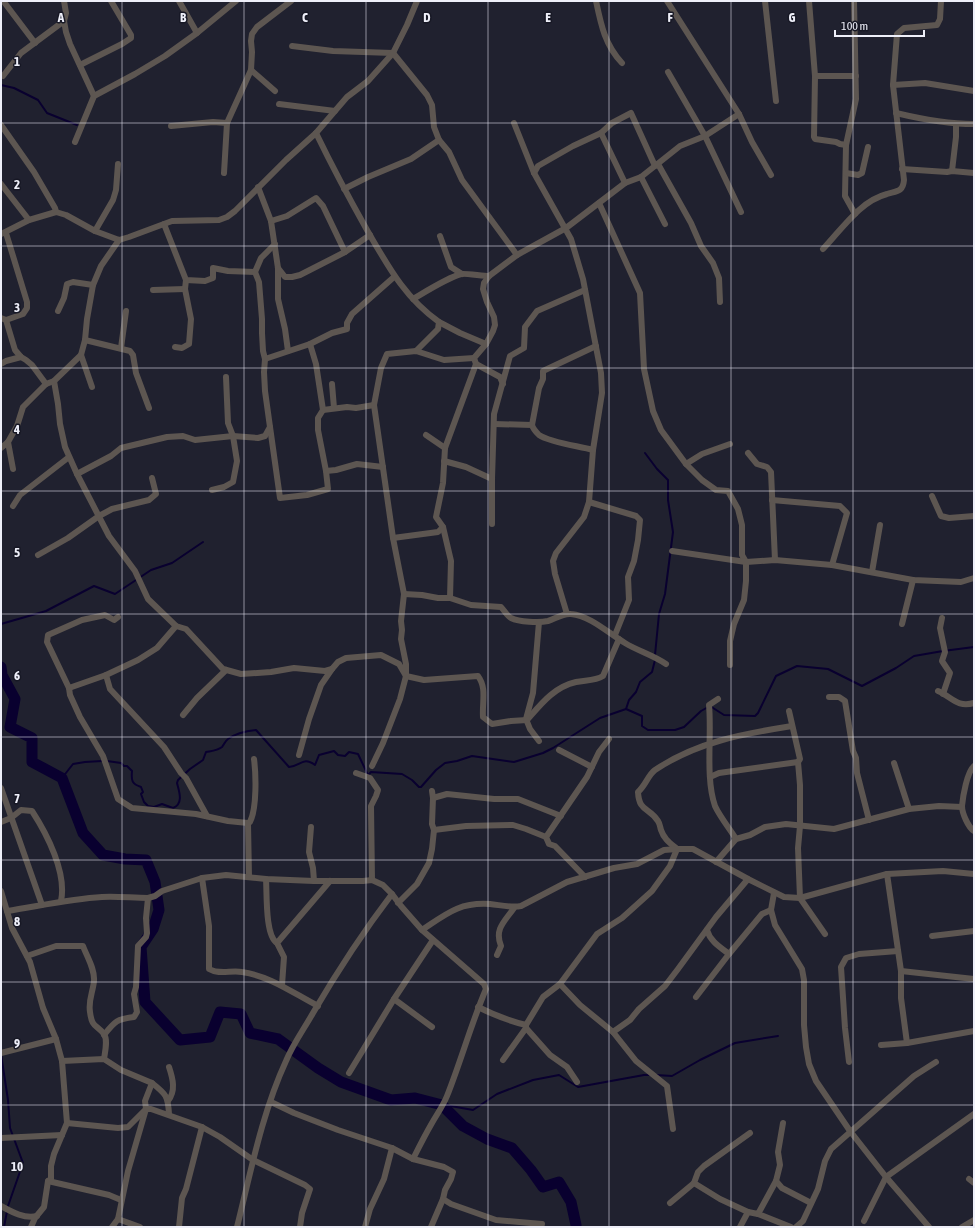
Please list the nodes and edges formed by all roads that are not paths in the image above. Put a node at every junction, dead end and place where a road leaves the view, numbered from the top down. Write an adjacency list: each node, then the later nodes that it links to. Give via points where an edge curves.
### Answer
1 (64, 1): 14 (street)
2 (110, 1): 20 (street, via 131,38)
3 (179, 1): 15 (street)
4 (236, 1): 15 (street)
5 (291, 1): 21 (street, via 253,31)
6 (417, 1): 18 (street)
7 (596, 1): 19 (street, via 603,33)
8 (667, 1): 34 (street)
9 (765, 1): 30 (street)
10 (809, 1): 24 (street)
11 (854, 1): 25 (street)
12 (941, 1): 26 (street, via 937,25 904,28 897,34)
13 (4, 3): 16 (street)
14 (64, 21): 16 (street); 20 (street, via 70,44)
15 (197, 33): 29 (street, via 165,56)
16 (34, 43): 23 (street, via 21,53)
17 (292, 46): 18 (street, via 333,51)
18 (393, 53): 32 (street, via 368,81); 44 (street, via 427,95 432,105 434,127)
19 (622, 64)
20 (80, 65): 29 (street)
21 (251, 70): 27 (street); 35 (street)
22 (668, 72): 43 (street)
23 (3, 76)
24 (814, 76): 25 (street); 46 (street, via 814,137)
25 (856, 76): 46 (street, via 856,99)
26 (893, 85): 28 (street, via 925,83); 33 (street)
27 (275, 91)
28 (974, 91)
29 (94, 96): 45 (street)
30 (776, 101)
31 (279, 104): 32 (street)
32 (335, 111): 41 (street)
33 (896, 113): 37 (street); 50 (street)
34 (739, 114): 43 (street); 56 (street)
35 (227, 123): 40 (street); 52 (street)
36 (514, 123): 53 (street)
37 (956, 124): 38 (street); 51 (street)
38 (974, 124)
39 (1, 125): 63 (street, via 34,172)
40 (171, 126)
41 (316, 133): 60 (street); 61 (street)
42 (601, 133): 49 (street, via 612,123 631,113); 53 (street, via 538,166); 58 (street)
43 (705, 136): 49 (street, via 680,146); 64 (street)
44 (439, 140): 61 (street, via 411,159); 79 (street, via 449,152 462,180)
45 (75, 142)
46 (846, 145): 54 (street)
47 (868, 147): 54 (street, via 862,173)
48 (118, 164): 71 (street, via 113,200)
49 (656, 165): 57 (street); 91 (street, via 713,263 719,278)
50 (902, 169): 51 (street); 65 (street, via 904,186 901,190 878,196)
51 (952, 171): 55 (street)
52 (224, 173)
53 (534, 173): 70 (street)
54 (846, 173): 65 (street, via 845,196)
55 (974, 173)
56 (771, 175)
57 (641, 177): 58 (street); 69 (street)
58 (625, 183): 62 (street)
59 (1, 184): 66 (street)
60 (258, 187): 67 (street); 68 (street, via 227,217 210,221 172,221)
61 (344, 189): 73 (street)
62 (599, 203): 70 (street); 132 (street, via 640,293 644,369 653,411 661,430)
63 (56, 212): 66 (street); 71 (street)
64 (741, 212)
65 (855, 214): 77 (street)
66 (29, 220): 72 (street)
67 (271, 220): 76 (street); 78 (street, via 287,216 316,198 323,206)
68 (164, 224): 75 (street); 85 (street)
69 (665, 224)
70 (566, 228): 79 (street); 89 (street)
71 (95, 231): 75 (street)
72 (3, 233): 94 (street, via 27,308 23,314)
73 (370, 235): 78 (street); 84 (street)
74 (440, 236): 82 (street, via 451,267)
75 (119, 240): 86 (street, via 101,266)
76 (275, 244): 80 (street); 81 (street, via 261,258)
77 (822, 249)
78 (345, 252): 80 (street, via 292,277 285,277)
79 (517, 255): 83 (street)
80 (278, 268): 102 (street, via 278,299)
81 (255, 272): 85 (street, via 213,268 213,278 205,281); 106 (street, via 259,282)
82 (462, 274): 83 (street); 90 (street)
83 (489, 276): 98 (street, via 484,283 484,289 495,325)
84 (394, 277): 90 (street); 97 (street, via 352,314 347,329)
85 (186, 280): 87 (street)
86 (93, 285): 92 (street, via 73,282 67,284); 96 (street)
87 (186, 289): 88 (street); 99 (street, via 191,319 189,344 182,348)
88 (153, 290)
89 (585, 290): 100 (street); 113 (street, via 537,311 525,327 524,348 510,356)
90 (412, 299): 95 (street)
91 (720, 302)
92 (58, 311)
93 (126, 311): 101 (street)
94 (3, 319): 105 (street, via 14,350)
95 (439, 322): 98 (street); 103 (street, via 438,329)
96 (86, 340): 101 (street); 104 (street)
97 (310, 344): 102 (street); 118 (street, via 316,364)
98 (486, 344): 107 (street)
99 (175, 346)
100 (596, 346): 120 (street, via 543,371); 128 (street, via 602,393)
101 (121, 348): 116 (street, via 130,351 132,355 136,373)
102 (288, 351): 106 (street)
103 (416, 351): 107 (street, via 444,360); 115 (street, via 387,354 381,368)
104 (81, 355): 110 (street); 114 (street)
105 (21, 357): 108 (street); 111 (street, via 32,365)
106 (265, 359): 121 (street, via 265,391)
107 (475, 361): 113 (street, via 500,377); 127 (street)
108 (1, 364)
109 (226, 378): 123 (street, via 228,423)
110 (54, 381): 111 (street); 130 (street, via 60,424)
111 (46, 384): 124 (street, via 23,407)
112 (332, 384): 117 (street)
113 (502, 384): 119 (street)
114 (92, 387)
115 (374, 405): 117 (street); 133 (street)
116 (150, 408)
117 (334, 408): 118 (street)
118 (323, 410): 135 (street, via 318,418 318,430)
119 (494, 424): 120 (street); 138 (street)
120 (532, 425): 128 (street, via 539,434 548,439)
121 (270, 428): 123 (street, via 265,436 258,438); 135 (street, via 280,498 307,495 328,489)
122 (426, 435): 127 (street)
123 (233, 436): 136 (street, via 195,440 183,436 167,437 121,448); 139 (street, via 237,461 232,482 224,488)
124 (8, 442): 126 (street); 134 (street)
125 (730, 444): 132 (street, via 702,454)
126 (1, 448)
127 (445, 448): 131 (street)
128 (593, 450): 142 (street)
129 (748, 453): 141 (street, via 757,464 767,467 771,472)
130 (69, 457): 136 (street); 143 (street, via 20,495)
131 (444, 461): 138 (street, via 466,467); 148 (street, via 443,483 436,516)
132 (686, 464): 153 (street, via 716,490 728,491 738,510 742,525 742,555)
133 (383, 467): 135 (street, via 357,464); 149 (street)
134 (13, 469)
135 (326, 471)
136 (77, 474): 144 (street)
137 (152, 478): 144 (street, via 156,494 149,500 112,509)
138 (492, 479): 146 (street)
139 (212, 490)
140 (932, 496): 145 (street, via 941,516)
141 (772, 500): 152 (street); 154 (street, via 840,506 847,513)
142 (589, 502): 160 (street, via 584,517 556,553 553,561); 166 (street, via 636,516 640,520 634,562 628,577 629,600)
143 (13, 506)
144 (99, 516): 151 (street); 165 (street, via 109,536 135,571 148,599)
145 (974, 516)
146 (492, 524)
147 (880, 524): 155 (street)
148 (443, 527): 149 (street, via 438,532); 159 (street, via 451,561)
149 (394, 538): 158 (street)
150 (672, 551): 153 (street)
151 (38, 555)
152 (775, 560): 153 (street); 154 (street)
153 (746, 562): 168 (street, via 744,600 730,641)
154 (832, 565): 155 (street)
155 (872, 572): 157 (street)
156 (974, 578): 157 (street, via 961,582)
157 (913, 580): 164 (street)
158 (404, 594): 159 (street); 172 (street, via 401,639)
159 (450, 598): 163 (street, via 471,604 501,607 511,618)
160 (567, 614): 163 (street); 166 (street, via 583,617)
161 (118, 617): 173 (street, via 114,620 105,615 82,620 48,635 47,642)
162 (942, 618): 176 (street, via 942,661 950,673 940,692 964,706)
163 (539, 622): 179 (street, via 533,693)
164 (902, 624)
165 (176, 626): 170 (street, via 186,629 223,670); 171 (street, via 157,648)
166 (617, 637): 167 (street); 179 (street, via 603,676 564,685 545,699)
167 (666, 664)
168 (730, 665)
169 (332, 669): 170 (street, via 325,671 294,668 248,674); 172 (street, via 346,658 381,655 399,664); 185 (street, via 321,685)
170 (226, 670): 178 (street)
171 (106, 675): 173 (street); 199 (street, via 110,689 164,747 186,778)
172 (406, 676): 179 (street, via 424,680 478,676 483,682 483,717 492,724); 189 (street, via 400,699)
173 (69, 688): 199 (street, via 80,717 103,756 118,799 132,808)
174 (829, 697): 202 (street, via 839,697 845,701 853,751)
175 (718, 699): 183 (street, via 709,705)
176 (974, 703)
177 (789, 711): 180 (street)
178 (183, 715)
179 (527, 720): 182 (street)
180 (792, 726): 183 (street, via 746,733); 187 (street, via 800,759)
181 (609, 739): 191 (street)
182 (539, 741)
183 (710, 743): 193 (street); 211 (street, via 680,755 653,771 638,792 638,801 659,822 665,839)
184 (559, 750): 191 (street)
185 (299, 755)
186 (254, 759): 204 (street, via 254,814)
187 (798, 762): 193 (street, via 719,773); 205 (street)
188 (894, 763): 198 (street)
189 (372, 766)
190 (974, 766): 197 (street, via 968,779)
191 (592, 767): 200 (street)
192 (356, 773): 220 (street, via 370,778 378,790 371,806)
193 (710, 777): 210 (street, via 716,807)
194 (1, 788): 201 (street)
195 (432, 791): 196 (street)
196 (433, 798): 200 (street, via 447,794 518,799); 207 (street)
197 (962, 807): 198 (street); 208 (street, via 969,826)
198 (909, 809): 202 (street)
199 (206, 816): 204 (street)
200 (560, 816): 209 (street)
201 (11, 818): 203 (street); 228 (street, via 21,810 32,811 37,818 50,843 60,874); 230 (street)
202 (869, 820): 205 (street, via 834,829)
203 (1, 822)
204 (248, 822): 215 (street)
205 (800, 826): 210 (street, via 765,826); 227 (street)
206 (312, 827): 221 (street, via 309,852)
207 (434, 830): 209 (street, via 466,826 513,826); 229 (street, via 429,862 417,884)
208 (974, 831)
209 (546, 837): 216 (street, via 549,844 555,846)
210 (736, 840): 212 (street)
211 (677, 849): 212 (street, via 693,850); 216 (street, via 664,850 637,864); 247 (street, via 670,866 652,892 622,918 597,934)
212 (716, 862): 219 (street)
213 (887, 874): 214 (street, via 943,871); 227 (street); 241 (street)
214 (974, 874)
215 (249, 877): 217 (street, via 226,875); 218 (street)
216 (585, 877): 231 (street, via 567,882)
217 (202, 878): 226 (street); 248 (street, via 209,926 209,969 253,974)
218 (266, 879): 221 (street); 240 (street, via 270,929)
219 (748, 879): 224 (street); 235 (street)
220 (372, 880): 222 (street); 225 (street, via 383,885)
221 (314, 881): 222 (street)
222 (330, 881): 240 (street)
223 (1, 891): 233 (street)
224 (774, 893): 227 (street, via 784,897); 232 (street)
225 (392, 894): 229 (street); 251 (street)
226 (148, 898): 228 (street, via 104,897); 257 (street, via 146,937 138,946 134,994 137,1012 134,1017 120,1019)
227 (800, 898): 237 (street)
228 (61, 901): 230 (street)
229 (398, 903): 234 (street)
230 (42, 906): 233 (street)
231 (514, 908): 234 (street, via 476,903 464,905 448,912); 243 (street, via 499,930 501,946)
232 (771, 910): 242 (street, via 762,914); 280 (street, via 775,925 802,969 804,1025 809,1064 816,1082)
233 (7, 911): 244 (street, via 12,928)
234 (422, 930): 239 (street)
235 (707, 930): 242 (street, via 714,942); 256 (street, via 665,986 630,1020)
236 (974, 931): 238 (street)
237 (825, 934)
238 (932, 936)
239 (433, 940): 250 (street); 252 (street, via 484,984 486,989)
240 (277, 943): 248 (street, via 284,957)
241 (898, 951): 245 (street); 265 (street, via 859,954 846,958 841,968)
242 (729, 954): 249 (street)
243 (497, 955)
244 (27, 956): 257 (street, via 56,946 83,946 93,970 94,981 89,1001 91,1018 93,1025); 258 (street, via 42,1008)
245 (901, 971): 246 (street); 259 (street, via 901,998)
246 (974, 979)
247 (560, 984): 253 (street, via 543,997); 256 (street, via 580,1005)
248 (282, 985): 251 (street)
249 (696, 996)
250 (394, 1000): 254 (street); 268 (street)
251 (318, 1006): 272 (street, via 286,1060)
252 (478, 1007): 253 (street); 285 (street, via 444,1102)
253 (526, 1026): 263 (street); 269 (street, via 550,1055 567,1067)
254 (432, 1027)
255 (974, 1031): 259 (street)
256 (613, 1032): 279 (street, via 636,1061 667,1086)
257 (104, 1035): 262 (street)
258 (56, 1039): 261 (street); 264 (street)
259 (907, 1043): 260 (street)
260 (881, 1045)
261 (1, 1053)
262 (104, 1059): 264 (street); 270 (street, via 121,1070)
263 (503, 1060)
264 (62, 1061): 276 (street)
265 (849, 1062)
266 (936, 1062): 280 (street, via 914,1076)
267 (169, 1068): 271 (street, via 173,1085 172,1096)
268 (349, 1073)
269 (577, 1082)
270 (152, 1083): 271 (street, via 164,1093); 273 (street, via 145,1101)
271 (168, 1101): 274 (street)
272 (271, 1102): 284 (street, via 338,1130); 286 (street)
273 (146, 1109): 274 (street); 276 (street, via 128,1127); 292 (street)
274 (169, 1114): 278 (street)
275 (974, 1114): 287 (street)
276 (67, 1123): 282 (street)
277 (783, 1123): 289 (street)
278 (202, 1127): 286 (street); 307 (street, via 182,1198)
279 (673, 1129)
280 (850, 1131): 287 (street); 294 (street, via 831,1149 825,1160 818,1189)
281 (750, 1133): 290 (street, via 704,1166 698,1172)
282 (62, 1134): 283 (street); 288 (street, via 51,1166 51,1179)
283 (1, 1138)
284 (392, 1148): 285 (street); 310 (street, via 384,1179)
285 (413, 1159): 291 (street, via 453,1172)
286 (253, 1160): 308 (street); 309 (street, via 310,1189)
287 (886, 1177): 301 (street); 315 (street)
288 (48, 1181): 292 (street); 298 (street, via 44,1207)
289 (776, 1182): 294 (street); 297 (street)
290 (694, 1183): 293 (street); 296 (street)
291 (443, 1199): 303 (street); 311 (street)
292 (121, 1200): 299 (street)
293 (670, 1203)
294 (810, 1203): 314 (street, via 802,1221)
295 (1, 1206): 298 (street, via 18,1214)
296 (748, 1212): 297 (street); 312 (street)
297 (758, 1214): 313 (street)
298 (38, 1216): 304 (street)
299 (118, 1219): 305 (street); 306 (street)
300 (974, 1220): 316 (street)
301 (864, 1221)
302 (542, 1224): 303 (street)
303 (514, 1225)
304 (31, 1227)
305 (112, 1227)
306 (140, 1227)
307 (179, 1227)
308 (237, 1227)
309 (300, 1227)
310 (365, 1227)
311 (431, 1227)
312 (740, 1227)
313 (791, 1227)
314 (796, 1227)
315 (929, 1227)
316 (962, 1227)

